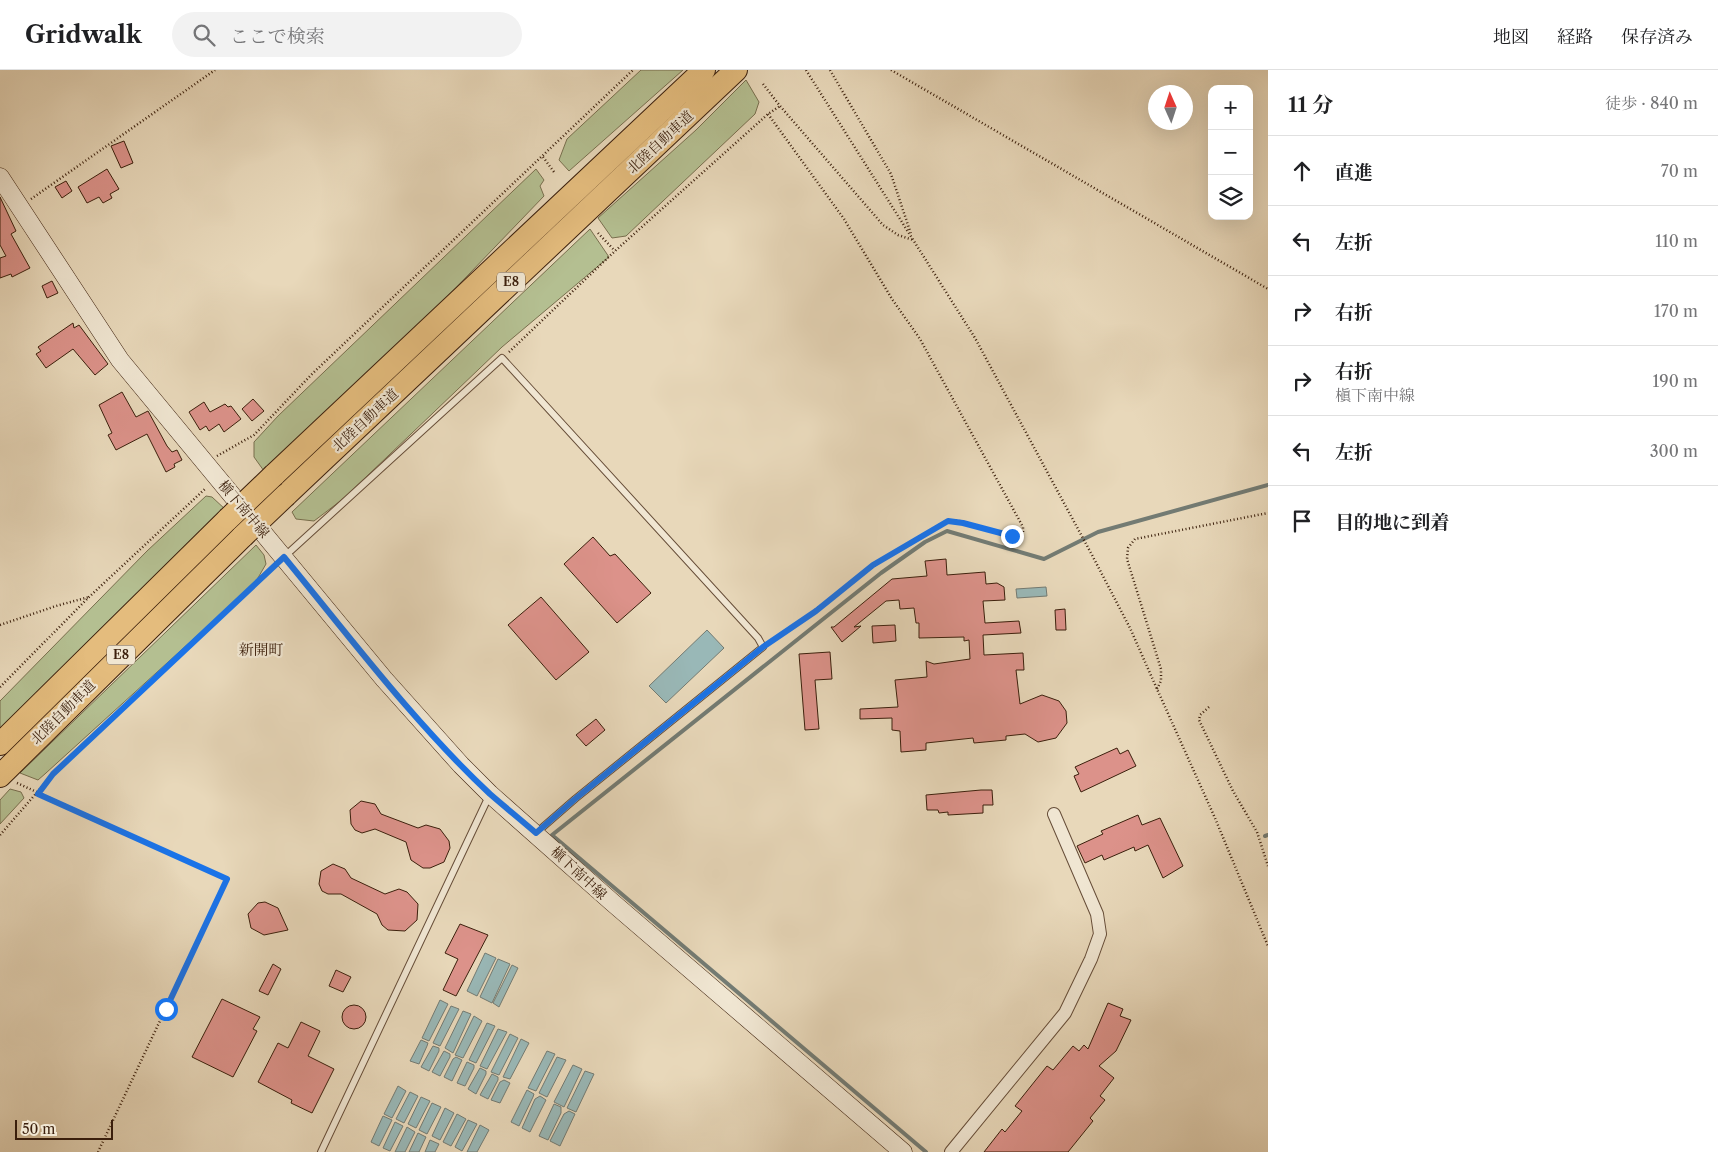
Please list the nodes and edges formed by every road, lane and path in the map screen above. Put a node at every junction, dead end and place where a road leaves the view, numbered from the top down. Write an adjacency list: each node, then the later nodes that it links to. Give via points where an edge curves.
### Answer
1 (215, 70): 14 (path, via 35,197)
2 (633, 70): 11 (path)
3 (704, 70): 30 (highway, 北陸自動車道 / E8, bridge, via 228,519)
4 (736, 70): 31 (highway, 北陸自動車道 / E8, bridge, via 242,536)
5 (806, 70): 16 (path)
6 (830, 70): 16 (path, via 891,174)
7 (892, 70): 18 (path)
8 (763, 84): 9 (path)
9 (780, 106): 10 (path); 16 (path, via 884,225)
10 (768, 114): 17 (path); 26 (path, via 844,219 920,339 1023,527 1023,533 1012,536 948,521 873,565 816,611)
11 (542, 156): 12 (path); 20 (path, via 312,374 254,435)
12 (554, 172)
13 (0, 177): 14 (main road, 槇下南中線)
14 (18, 205): 20 (main road, 槇下南中線, via 120,360)
15 (598, 233): 17 (path)
16 (913, 240): 28 (path, via 975,338 1130,628)
17 (615, 251): 19 (path)
18 (1268, 289)
19 (502, 358): 23 (lane); 26 (lane)
20 (205, 463): 21 (main road, 槇下南中線)
21 (217, 477): 23 (main road, 槇下南中線); 24 (path)
22 (1268, 513): 28 (path, via 1130,543 1127,559 1162,669)
23 (284, 557): 32 (path, via 53,774); 33 (main road, 槇下南中線, via 384,679)
24 (90, 597): 25 (path); 27 (path)
25 (0, 625)
26 (763, 647): 35 (lane)
27 (0, 686)
28 (1158, 689): 38 (path, via 1216,818)
29 (1209, 707): 37 (path, via 1200,714 1199,720 1233,792 1257,832)
30 (0, 744)
31 (9, 780): 32 (path)
32 (38, 794): 36 (path); 39 (path, via 227,879)
33 (490, 794): 35 (main road, 槇下南中線); 40 (lane)
34 (1054, 814): 42 (street, via 1097,914 1100,934 1065,1013)
35 (536, 833): 41 (main road, 槇下南中線, via 620,910)
36 (0, 835)
37 (1268, 866)
38 (1268, 946)
39 (98, 1152)
40 (321, 1152)
41 (903, 1152)
42 (951, 1152)

